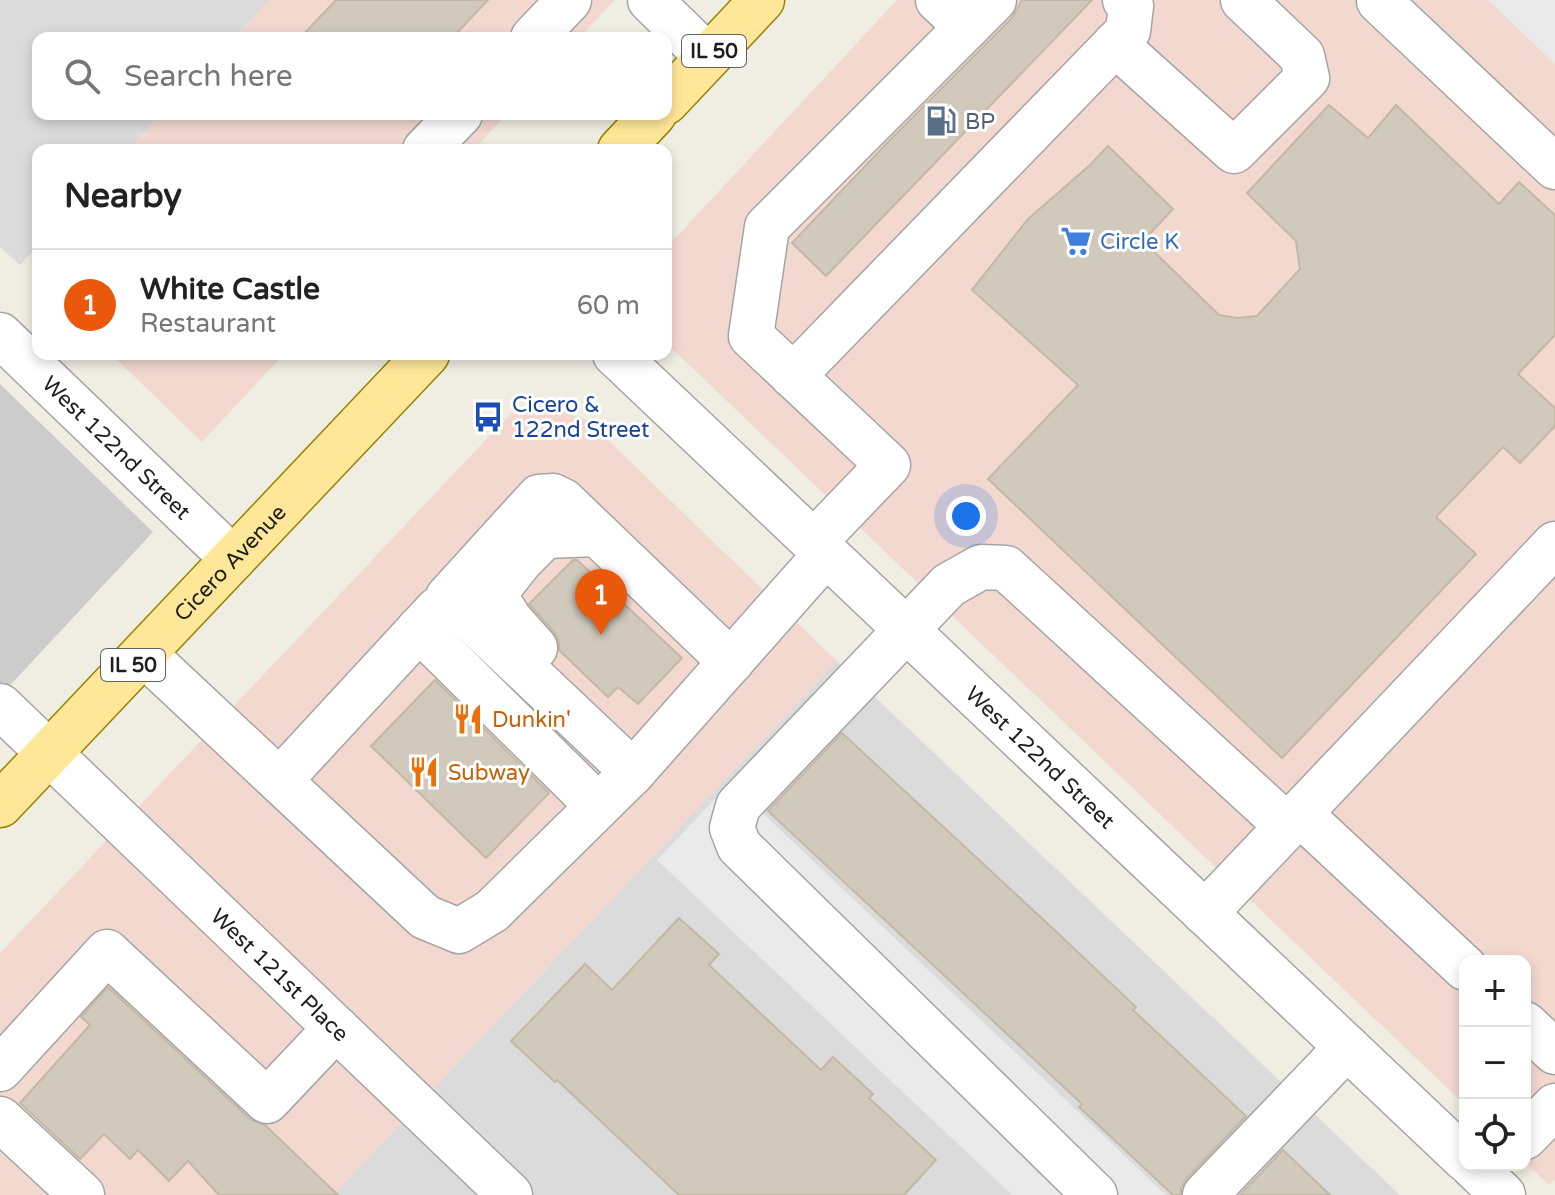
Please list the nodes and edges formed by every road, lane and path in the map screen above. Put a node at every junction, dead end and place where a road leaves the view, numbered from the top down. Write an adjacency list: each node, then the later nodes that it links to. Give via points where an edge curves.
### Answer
1 (569, 0): 8 (street)
2 (650, 0): 10 (street)
3 (762, 0): 10 (main road, IL 50)
4 (1125, 0): 9 (street, via 1131,6 1128,31)
5 (1243, 0): 9 (street, via 1302,56 1307,78 1234,151)
6 (1372, 0): 16 (street)
7 (967, 9): 20 (street, via 767,227 751,336)
8 (539, 32)
9 (1115, 44): 20 (street)
10 (708, 57): 11 (main road, IL 50)
11 (672, 96)
12 (454, 120): 14 (street)
13 (648, 120): 15 (main road)
14 (431, 144)
15 (626, 144)
16 (1555, 167)
17 (0, 335): 24 (street, West 122nd Street)
18 (421, 360): 24 (main road, Cicero Avenue / IL 50)
19 (621, 360): 23 (street, West 122nd Street)
20 (793, 376): 23 (street, via 888,465)
21 (597, 534): 25 (street, via 563,501 539,497); 29 (street); 32 (street, via 545,536 494,594 532,645 615,723)
22 (1555, 544): 36 (street)
23 (820, 548): 27 (street, West 122nd Street); 29 (street)
24 (233, 559): 28 (main road, Cicero Avenue / IL 50)
25 (448, 597): 26 (street); 32 (street)
26 (419, 629): 33 (street); 35 (street)
27 (905, 629): 36 (street, via 949,585 981,567 1006,568); 37 (street, West 122nd Street); 50 (street, via 738,806 732,828 739,846)
28 (144, 654): 31 (main road, Cicero Avenue / IL 50); 33 (street)
29 (731, 662): 32 (street)
30 (0, 706): 31 (street, West 121st Place)
31 (49, 754): 34 (main road, Cicero Avenue / IL 50); 40 (street, West 121st Place)
32 (624, 763): 35 (street)
33 (280, 780): 35 (street, via 425,917 459,931 492,911)
34 (0, 805)
35 (598, 806)
36 (1293, 820): 37 (street); 38 (street)
37 (1205, 913): 41 (street, West 122nd Street)
38 (1459, 963)
39 (1528, 1027): 42 (street)
40 (336, 1028): 43 (street, via 267,1101 107,952); 49 (street, West 121st Place)
41 (1347, 1047): 47 (street, West 122nd Street); 51 (street)
42 (1555, 1052)
43 (0, 1069)
44 (1555, 1106): 46 (street)
45 (0, 1119): 48 (street)
46 (1531, 1131)
47 (1485, 1172)
48 (82, 1195)
49 (510, 1195)
50 (1095, 1195)
51 (1205, 1195)

